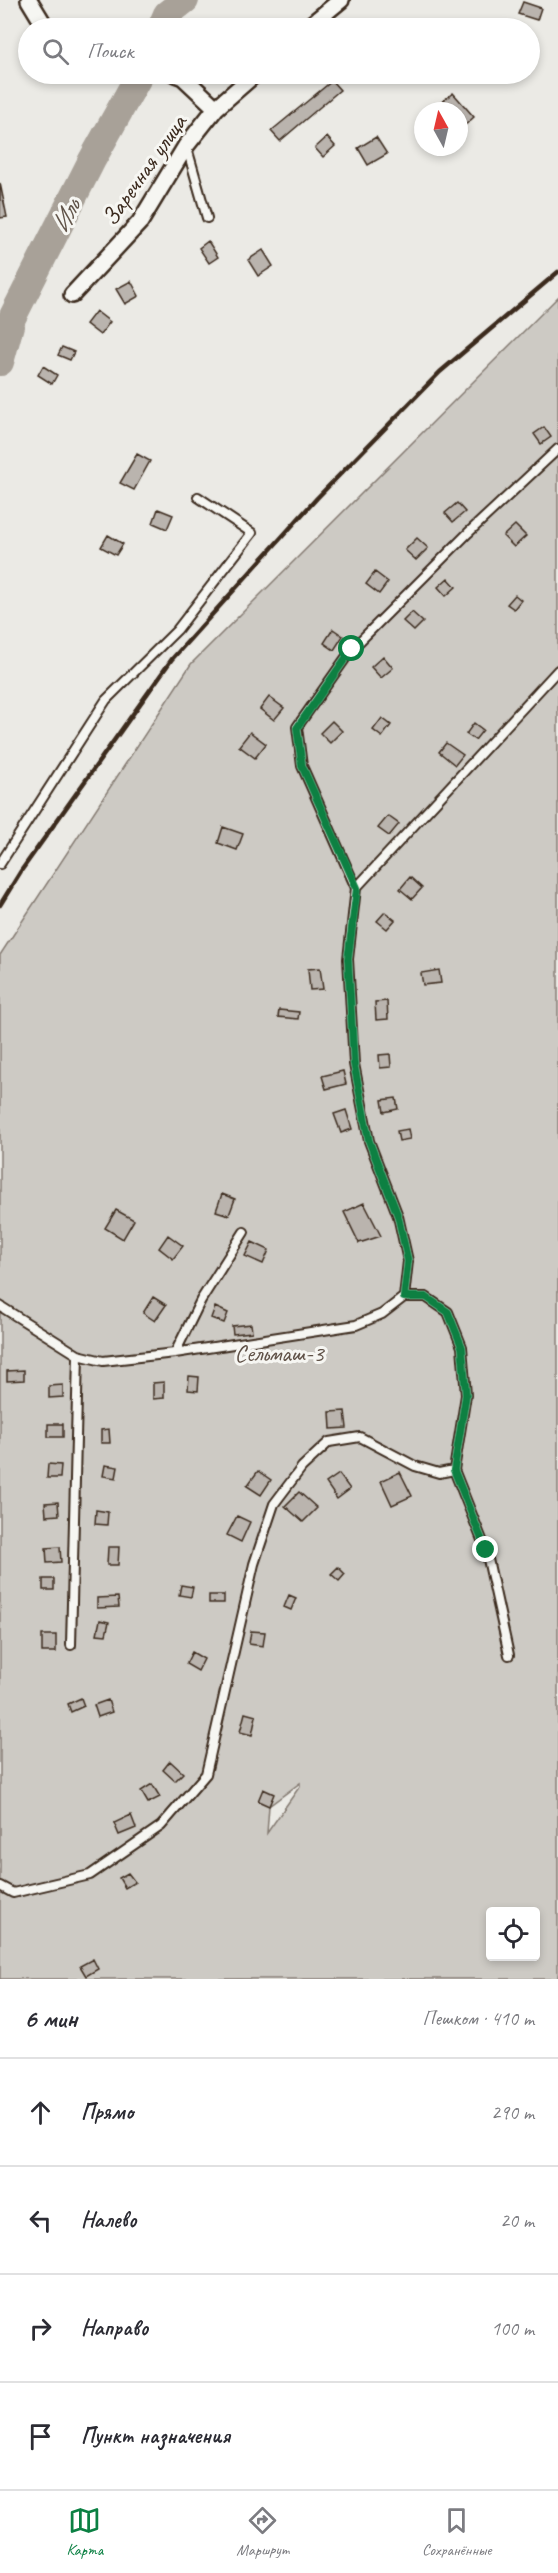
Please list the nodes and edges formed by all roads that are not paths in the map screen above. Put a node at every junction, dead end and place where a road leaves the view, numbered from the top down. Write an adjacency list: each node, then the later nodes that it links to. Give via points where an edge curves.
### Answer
1 (29, 0): 3 (street)
2 (341, 0): 4 (street)
3 (40, 18)
4 (319, 18)
5 (190, 84): 7 (street)
6 (244, 84): 7 (street, Заречная улица)
7 (216, 108): 8 (street, Заречная улица)
8 (186, 146): 9 (lane); 10 (street, Заречная улица, via 140,222)
9 (207, 218)
10 (72, 295)
11 (558, 449): 15 (lane, via 352,649 297,728 302,766)
12 (198, 497): 14 (lane, via 252,533 177,630 106,700)
13 (558, 670): 15 (lane)
14 (0, 864)
15 (357, 888): 17 (lane, via 348,959 354,1064 369,1141 398,1216 408,1261)
16 (244, 1232): 19 (lane, via 201,1300)
17 (404, 1297): 19 (lane, via 382,1314 356,1324); 21 (lane, via 426,1297 448,1312 462,1347 466,1395)
18 (0, 1306): 20 (lane)
19 (175, 1353): 20 (lane, via 103,1361)
20 (78, 1355): 22 (lane)
21 (454, 1470): 23 (lane, via 486,1550); 24 (lane, via 439,1473 416,1466 360,1437 329,1442 302,1467 274,1504 254,1564 206,1774 161,1826 90,1875 13,1893)
22 (71, 1645)
23 (509, 1655)
24 (0, 1886)

